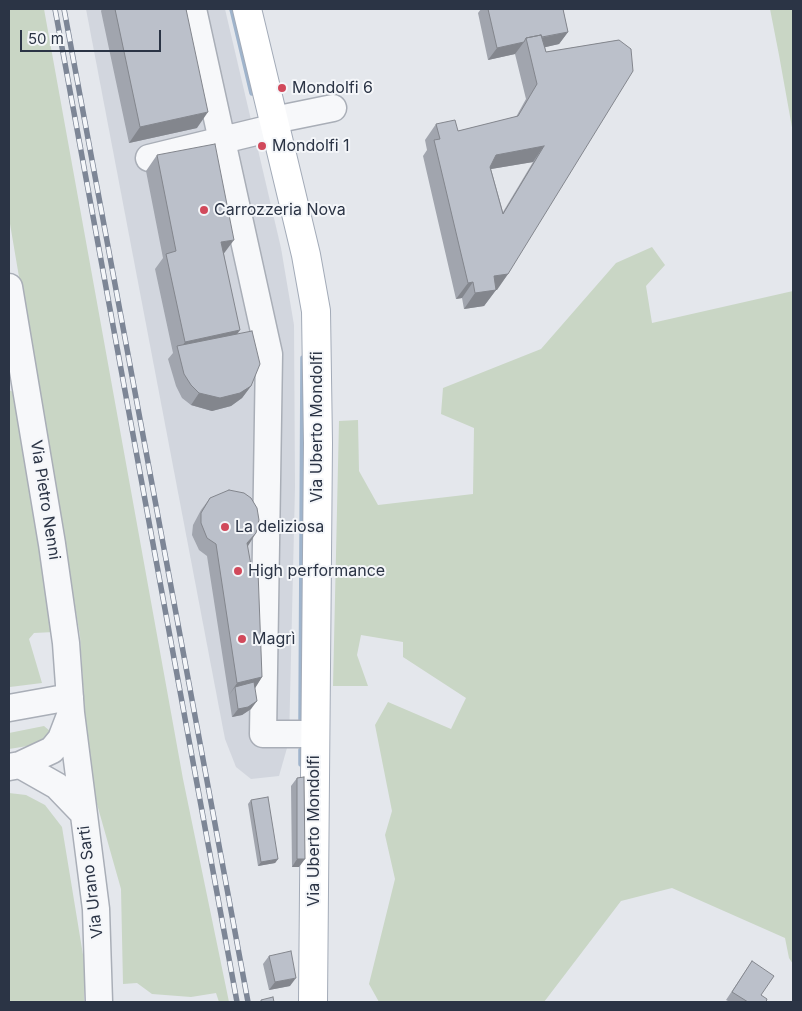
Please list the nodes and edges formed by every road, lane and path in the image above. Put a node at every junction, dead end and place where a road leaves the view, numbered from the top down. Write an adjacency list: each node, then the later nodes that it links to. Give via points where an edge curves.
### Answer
1 (192, 9): 5 (street)
2 (247, 9): 4 (main road, Via Uberto Mondolfi)
3 (333, 108): 4 (street)
4 (275, 123): 5 (street); 11 (main road, Via Uberto Mondolfi, via 311,279 317,326)
5 (222, 140): 6 (street); 11 (street, via 269,354 263,734)
6 (149, 158)
7 (9, 289): 8 (street, Via Pietro Nenni)
8 (17, 381): 9 (street, Via Pietro Nenni, via 52,544)
9 (71, 705): 10 (street); 12 (street, Via Pietro Nenni); 13 (street, Via Pietro Nenni, via 61,740 54,749 44,756)
10 (9, 708)
11 (315, 734): 16 (main road, Via Uberto Mondolfi)
12 (76, 750): 13 (street, via 72,761 62,768); 14 (street, Via Pietro Nenni)
13 (14, 766): 14 (street, Via Urano Sarti, via 57,786)
14 (83, 813): 15 (street, Via Urano Sarti, via 96,909)
15 (98, 1002)
16 (313, 1002)

